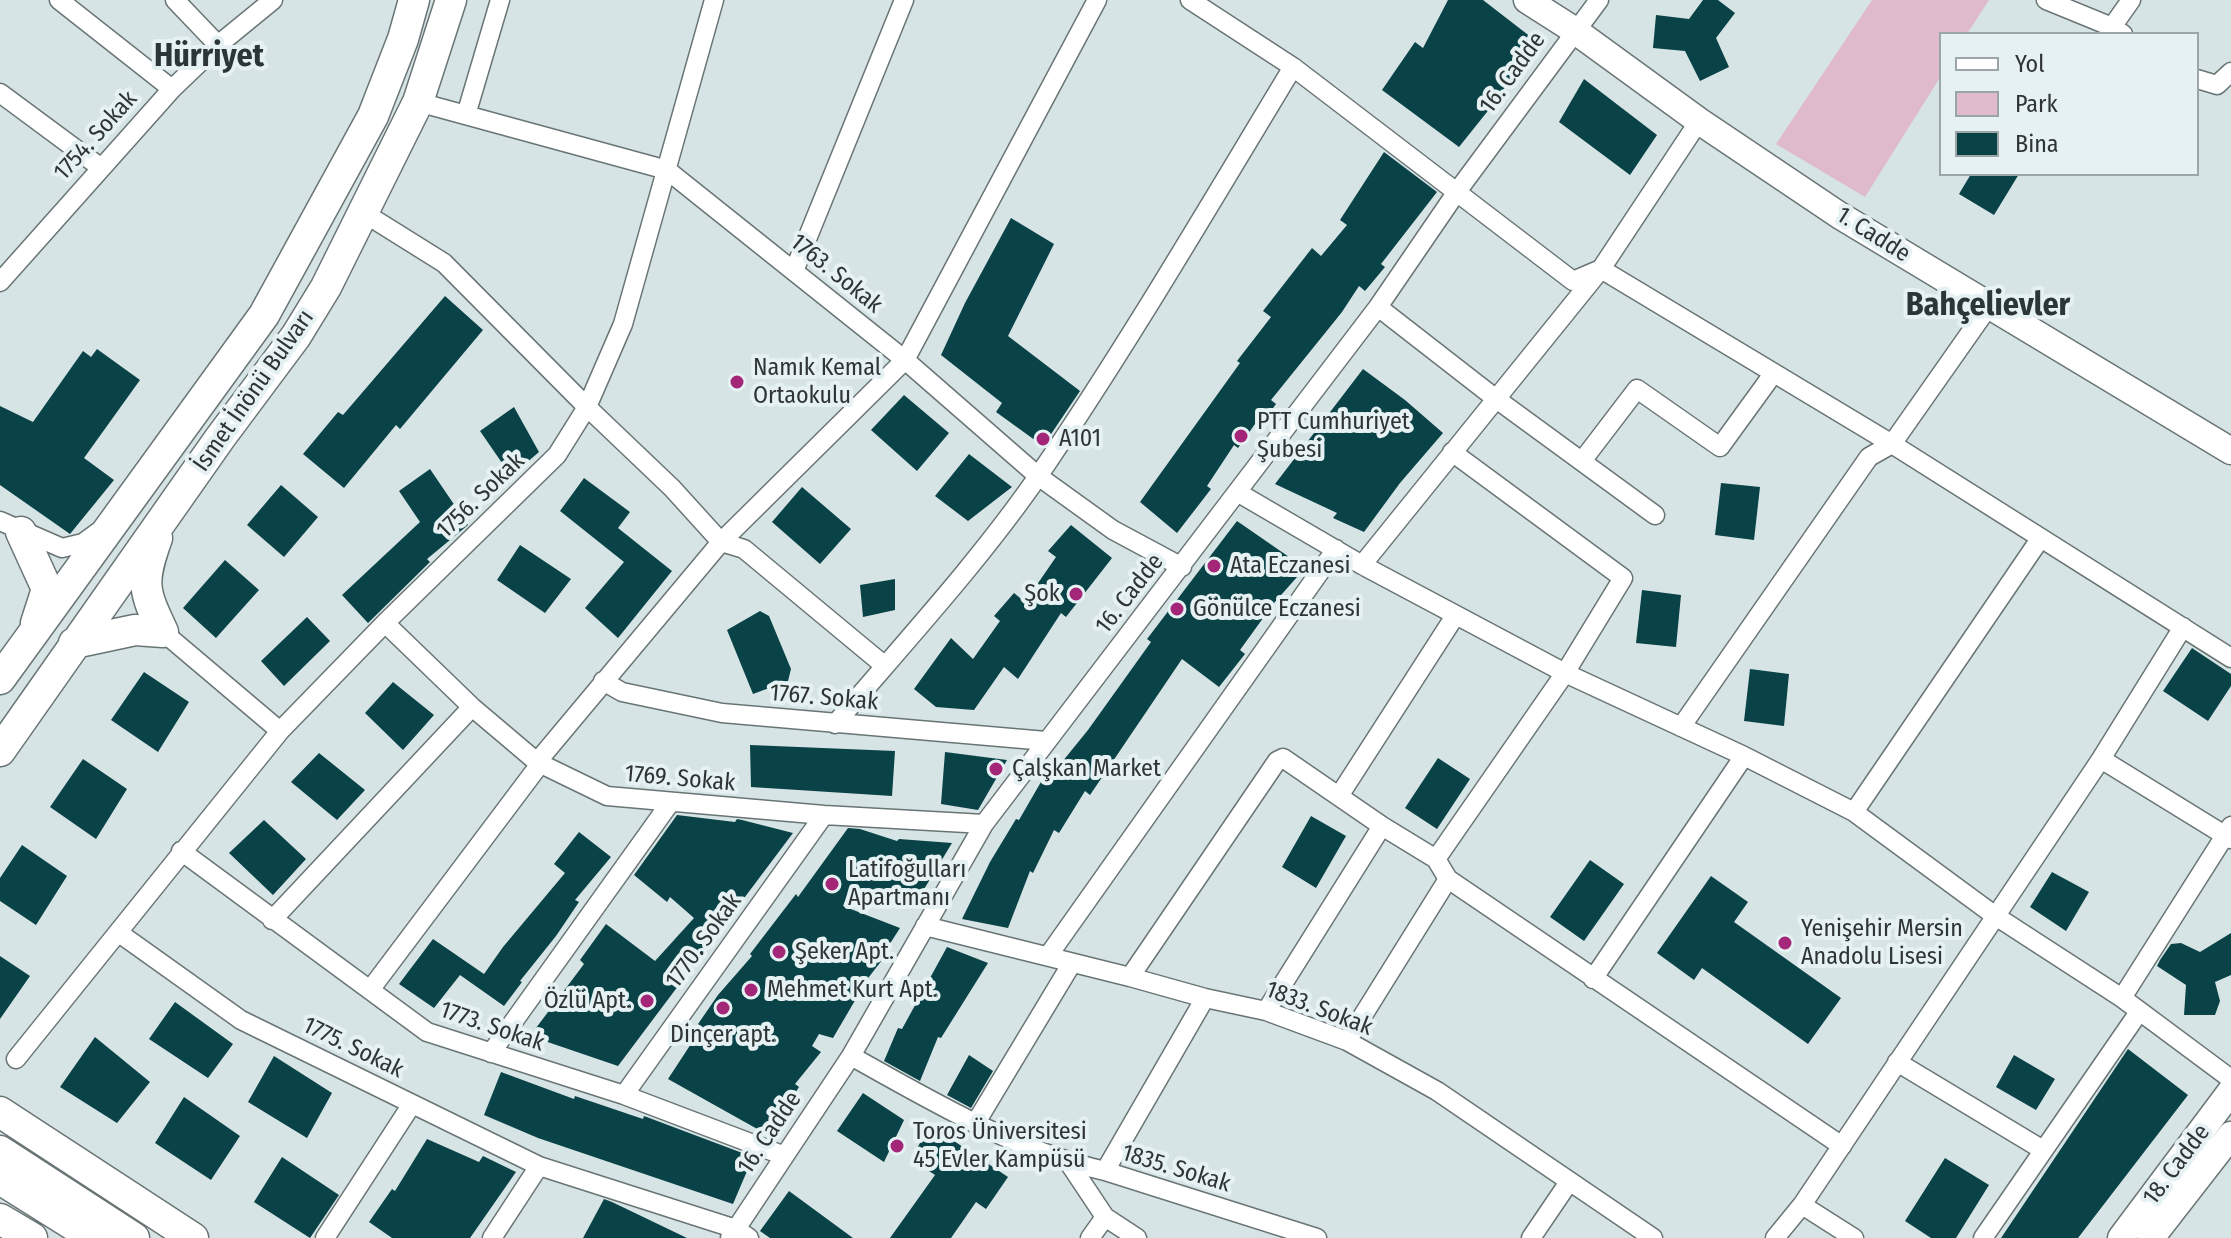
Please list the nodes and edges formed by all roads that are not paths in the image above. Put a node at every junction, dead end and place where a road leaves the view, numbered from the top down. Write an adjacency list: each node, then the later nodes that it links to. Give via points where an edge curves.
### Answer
1 (59, 0): 21 (street)
2 (175, 0): 17 (street)
3 (273, 0): 17 (street, 1754. Sokak)
4 (414, 0): 47 (main road, İsmet İnönü Bulvarı, via 373,116 264,315)
5 (451, 0): 23 (main road, İsmet İnönü Bulvarı)
6 (500, 0): 24 (street)
7 (714, 0): 27 (street, 1756. Sokak)
8 (904, 0): 31 (street)
9 (1097, 0): 35 (street)
10 (1190, 0): 18 (street)
11 (1527, 0): 15 (street, 1. Cadde)
12 (1599, 0): 15 (street, 16. Cadde)
13 (2046, 0): 16 (street)
14 (2131, 0): 16 (street)
15 (1574, 30): 25 (street, 1. Cadde); 28 (street, 16. Cadde)
16 (2118, 30)
17 (218, 45): 21 (street, 1754. Sokak)
18 (1293, 67): 28 (street); 43 (street, via 1167,278)
19 (2231, 72): 20 (street, via 2217,85)
20 (2199, 80)
21 (172, 89): 26 (street, 1754. Sokak)
22 (0, 93): 26 (street)
23 (418, 102): 24 (street, 1763. Sokak); 29 (main road, İsmet İnönü Bulvarı)
24 (466, 115): 27 (street, 1763. Sokak)
25 (1699, 121): 30 (street); 33 (street, 1. Cadde)
26 (100, 167): 32 (street, 1754. Sokak)
27 (667, 170): 31 (street, 1763. Sokak); 38 (street, 1756. Sokak, via 623,324)
28 (1456, 193): 30 (street, via 1573,281); 34 (street, 16. Cadde)
29 (364, 213): 38 (street, via 444,263); 46 (main road, İsmet İnönü Bulvarı, via 296,336)
30 (1601, 269): 36 (street); 37 (street)
31 (794, 271): 35 (street, 1763. Sokak)
32 (0, 282)
33 (1989, 306): 39 (street); 40 (street, 1. Cadde)
34 (1378, 307): 37 (street); 44 (street, 16. Cadde)
35 (905, 360): 43 (street, 1763. Sokak); 50 (street)
36 (1773, 374): 39 (street); 42 (street, via 1720,447 1637,389)
37 (1495, 398): 41 (street); 42 (street)
38 (587, 407): 50 (street); 55 (street, 1756. Sokak, via 557,455)
39 (1892, 444): 49 (street); 67 (street, via 1869,457)
40 (2231, 451)
41 (1452, 452): 52 (street); 62 (street, via 1623,578)
42 (1582, 461): 45 (street)
43 (1038, 476): 53 (street, 1763. Sokak, via 1113,530); 61 (street)
44 (1237, 492): 51 (street); 53 (street, 16. Cadde)
45 (1655, 515)
46 (164, 519): 57 (main road, via 146,568 146,597); 59 (main road, İsmet İnönü Bulvarı)
47 (117, 520): 48 (street, via 83,543 62,548); 58 (main road, İsmet İnönü Bulvarı)
48 (11, 527): 58 (main road, via 47,589)
49 (2040, 539): 56 (street); 76 (street)
50 (721, 542): 61 (street, via 744,549); 64 (street)
51 (1336, 549): 52 (street); 88 (street)
52 (1362, 565): 54 (street)
53 (1182, 567): 69 (street, 16. Cadde)
54 (1455, 616): 62 (street); 74 (street)
55 (385, 623): 65 (street, 1769. Sokak); 68 (street, 1756. Sokak)
56 (2183, 627): 60 (street); 72 (street)
57 (163, 632): 59 (main road, via 135,630); 68 (street)
58 (33, 635): 63 (main road, İsmet İnönü Bulvarı)
59 (74, 643): 70 (main road, İsmet İnönü Bulvarı)
60 (2231, 658)
61 (885, 666): 66 (street)
62 (1565, 673): 67 (street); 82 (street)
63 (0, 679)
64 (603, 681): 66 (street, 1767. Sokak, via 622,692 722,713); 73 (street)
65 (472, 707): 73 (street, 1769. Sokak); 85 (street)
66 (835, 724): 69 (street, 1767. Sokak)
67 (1681, 727): 71 (street)
68 (280, 731): 81 (street, 1756. Sokak)
69 (1046, 741): 78 (street, 16. Cadde)
70 (0, 751)
71 (1744, 756): 76 (street); 91 (street)
72 (2101, 759): 80 (street); 84 (street)
73 (539, 763): 75 (street, 1769. Sokak, via 607,796); 92 (street)
74 (1339, 796): 79 (street); 90 (street, via 1283,758 1277,761)
75 (670, 803): 77 (street, 1769. Sokak); 98 (street)
76 (1854, 812): 84 (street)
77 (824, 815): 78 (street, 1769. Sokak); 104 (street, 1770. Sokak)
78 (984, 824): 86 (street, 16. Cadde)
79 (1382, 826): 82 (street); 95 (street)
80 (2229, 834): 94 (street)
81 (181, 851): 85 (street, 1773. Sokak); 87 (street, 1756. Sokak)
82 (1436, 859): 83 (street)
83 (1448, 879): 91 (street); 97 (street)
84 (1994, 915): 94 (street); 101 (street)
85 (272, 920): 92 (street, 1773. Sokak)
86 (925, 926): 88 (street, 1833. Sokak); 99 (street, 16. Cadde)
87 (119, 933): 100 (street); 105 (street, 1775. Sokak, via 241,1020)
88 (1048, 956): 89 (street, 1833. Sokak)
89 (1072, 963): 90 (street, 1833. Sokak); 107 (street)
90 (1130, 977): 93 (street, 1833. Sokak)
91 (1593, 979): 109 (street)
92 (370, 990): 98 (street, 1773. Sokak, via 427,1032)
93 (1205, 998): 95 (street, 1833. Sokak); 115 (street)
94 (2122, 998): 96 (street)
95 (1266, 1011): 97 (street, 1833. Sokak)
96 (2139, 1012): 102 (street); 110 (street)
97 (1347, 1041): 117 (street, 1833. Sokak, via 1437,1091)
98 (491, 1053): 104 (street, 1773. Sokak)
99 (851, 1056): 107 (street, 1835. Sokak); 112 (street, 16. Cadde)
100 (16, 1059)
101 (1897, 1062): 109 (street); 110 (street)
102 (2231, 1079)
103 (2231, 1091): 136 (street, 18. Cadde)
104 (624, 1095): 112 (street, 1773. Sokak)
105 (412, 1104): 114 (street, 1775. Sokak); 126 (street)
106 (0, 1112): 125 (main road)
107 (975, 1124): 113 (street, 1835. Sokak)
108 (2231, 1135): 137 (street, 18. Cadde)
109 (1842, 1146): 118 (street)
110 (2043, 1150): 135 (street)
111 (0, 1151): 124 (main road)
112 (782, 1155): 121 (street, 16. Cadde)
113 (1069, 1163): 115 (street, 1835. Sokak); 119 (street)
114 (539, 1166): 121 (street, 1775. Sokak); 127 (street)
115 (1105, 1171): 130 (street, 1835. Sokak)
116 (0, 1179): 123 (main road)
117 (1569, 1182): 131 (street); 132 (street, 1833. Sokak)
118 (1802, 1205): 133 (street); 134 (street)
119 (1105, 1217): 128 (street); 129 (street)
120 (0, 1219): 122 (main road)
121 (738, 1235)
122 (32, 1238)
123 (94, 1238)
124 (134, 1238)
125 (193, 1238)
126 (325, 1238)
127 (492, 1238)
128 (1090, 1238)
129 (1137, 1238)
130 (1317, 1238)
131 (1531, 1238)
132 (1653, 1238)
133 (1775, 1238)
134 (1854, 1238)
135 (1983, 1238)
136 (2121, 1238)
137 (2151, 1238)

